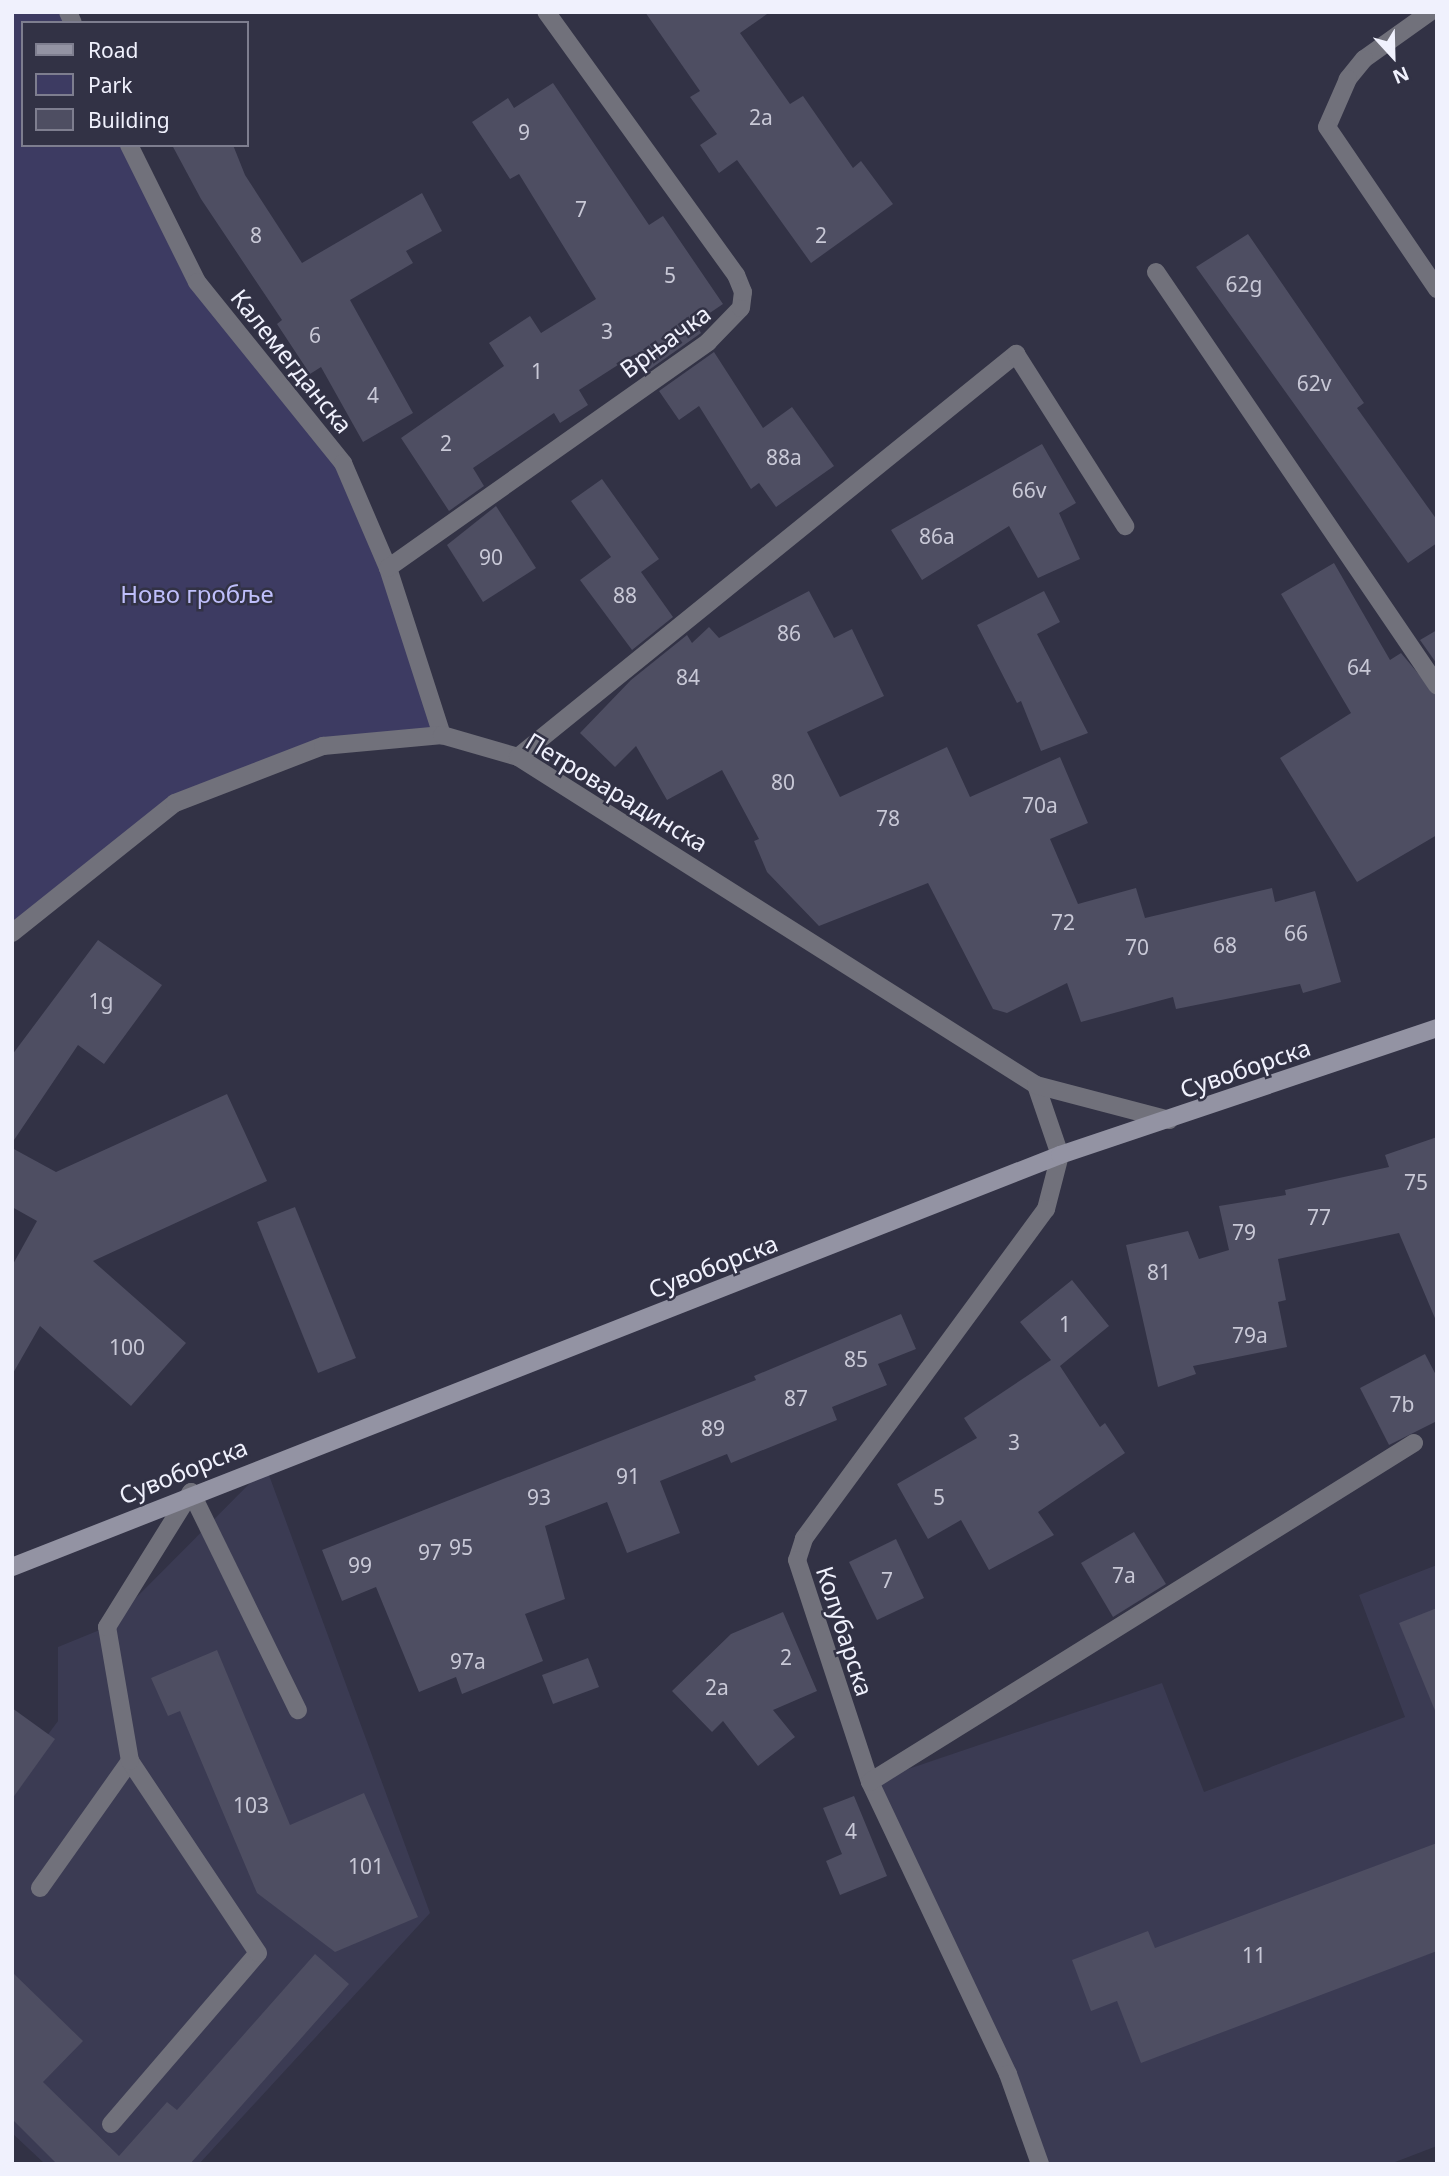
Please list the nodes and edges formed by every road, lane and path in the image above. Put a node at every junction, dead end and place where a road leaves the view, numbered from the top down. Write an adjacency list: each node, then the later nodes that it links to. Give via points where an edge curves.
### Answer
1 (546, 12): 7 (street, Врњачка, via 736,275 743,292 741,307 708,342)
2 (1430, 12): 5 (street, via 1364,59 1348,79 1327,127)
3 (130, 147): 7 (street, Калемегданска, via 197,282 343,463)
4 (1156, 272): 8 (street)
5 (1437, 289)
6 (1125, 526): 10 (street, via 1016,354)
7 (388, 568): 9 (street, Калемегданска)
8 (1437, 685)
9 (442, 735): 10 (street, Петроварадинска); 11 (street, Петроварадинска, via 323,746 175,803)
10 (518, 757): 13 (street, Петроварадинска)
11 (12, 933)
12 (1437, 1028): 14 (main road, Сувоборска)
13 (1036, 1085): 14 (street, Петроварадинска); 15 (street)
14 (1169, 1120): 15 (main road, Сувоборска)
15 (1060, 1155): 17 (main road, Сувоборска); 21 (street, Колубарска, via 1046,1209 804,1539 797,1560)
16 (1414, 1443): 21 (street)
17 (191, 1492): 18 (main road, Сувоборска); 19 (street); 20 (street, via 107,1627)
18 (12, 1567)
19 (298, 1710)
20 (130, 1762): 22 (street); 23 (street, via 258,1953)
21 (870, 1782): 24 (street, Колубарска, via 1008,2074)
22 (40, 1888)
23 (111, 2124)
24 (1040, 2164)

